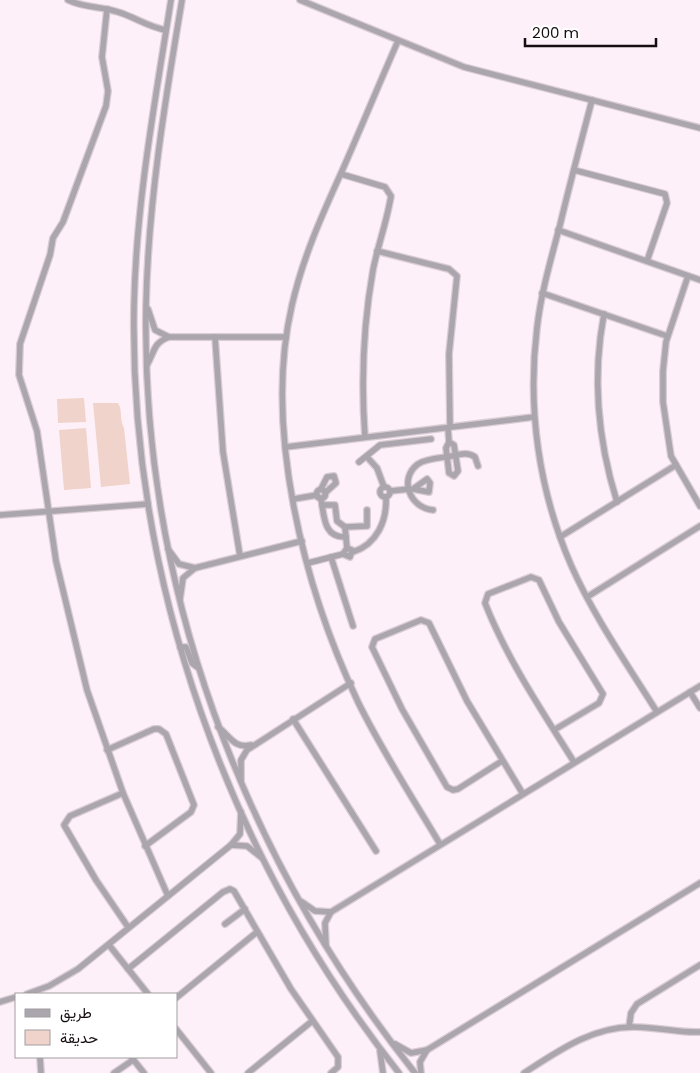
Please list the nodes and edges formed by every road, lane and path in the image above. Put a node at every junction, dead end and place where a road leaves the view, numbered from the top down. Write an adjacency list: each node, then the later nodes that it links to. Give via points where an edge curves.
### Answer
1 (68, 0): 5 (street, via 82,6)
2 (171, 0): 6 (street)
3 (183, 0): 18 (street, via 153,194)
4 (300, 0): 7 (street)
5 (107, 9): 6 (street); 46 (street, via 102,57 108,91 106,106 63,222 53,238 18,352 20,383 38,437)
6 (166, 30): 41 (street, via 140,202 134,303 137,412)
7 (398, 41): 8 (street, via 464,67); 11 (street)
8 (592, 100): 9 (street); 10 (street)
9 (700, 128)
10 (574, 170): 12 (street); 14 (street, via 656,190 666,196)
11 (341, 174): 13 (street, via 385,187 390,192); 20 (street, via 305,258)
12 (558, 230): 14 (street); 17 (street)
13 (377, 250): 26 (street, via 450,269 457,276 449,354); 27 (street, via 364,343)
14 (647, 261): 15 (street)
15 (688, 276): 16 (street); 21 (street)
16 (700, 280)
17 (542, 293): 19 (street); 25 (street, via 534,358)
18 (146, 304): 22 (street, via 155,330); 24 (street)
19 (604, 314): 21 (street); 40 (street, via 598,358 598,402 605,460)
20 (286, 336): 23 (street); 30 (street, via 281,399)
21 (667, 336): 36 (street, via 663,360 663,402 666,435)
22 (169, 337): 23 (street); 24 (street, via 154,346)
23 (215, 337): 57 (street, via 222,452)
24 (146, 366): 53 (street, via 154,468)
25 (534, 417): 26 (street); 51 (street, via 540,464)
26 (449, 427): 27 (street); 29 (street)
27 (365, 438): 30 (street)
28 (431, 439): 32 (street, via 383,445)
29 (449, 442): 31 (street, via 454,445); 33 (street)
30 (286, 447): 39 (street)
31 (456, 455): 33 (street); 33 (street, via 458,472 454,476 449,473); 35 (street, via 471,455)
32 (367, 457): 34 (street); 38 (street, via 377,468)
33 (447, 457): 37 (street, via 417,465 410,474)
34 (359, 462)
35 (478, 466)
36 (676, 466): 40 (street); 43 (street)
37 (411, 489): 38 (street); 45 (street, via 418,505)
38 (388, 494): 55 (street, via 378,532 369,544)
39 (294, 499): 42 (street, via 321,494); 52 (street)
40 (617, 502): 51 (street)
41 (148, 504): 46 (street); 63 (street)
42 (322, 505): 49 (street, via 335,505 337,521); 50 (street, via 328,529 337,536)
43 (700, 506)
44 (367, 510): 49 (street, via 367,526)
45 (432, 510)
46 (47, 512): 47 (street); 77 (street, via 66,609)
47 (0, 515)
48 (700, 526): 61 (street)
49 (345, 527): 50 (street)
50 (346, 537): 54 (street)
51 (560, 537): 61 (street)
52 (302, 541): 57 (street); 59 (street)
53 (167, 548): 60 (street, via 180,564); 62 (street)
54 (347, 548): 55 (street); 56 (street)
55 (353, 552): 56 (street, via 348,557)
56 (343, 554): 58 (street)
57 (240, 556): 60 (street)
58 (331, 557): 59 (street); 64 (street)
59 (308, 563): 68 (street)
60 (195, 568): 62 (street, via 183,578)
61 (587, 597): 72 (street)
62 (179, 602): 65 (street)
63 (170, 610): 65 (street, via 179,628); 66 (street)
64 (353, 626)
65 (186, 628): 67 (street)
66 (180, 647): 67 (street, via 186,647); 83 (street, via 209,733)
67 (197, 667): 74 (street)
68 (351, 683): 73 (street); 84 (street, via 373,731)
69 (700, 686): 70 (street)
70 (690, 692): 71 (street); 72 (street)
71 (700, 708)
72 (657, 712): 79 (street)
73 (294, 719): 76 (street); 87 (street)
74 (218, 727): 76 (street, via 238,745); 80 (street)
75 (554, 730): 75 (street, via 488,610 488,599 496,591 523,580 534,580 542,588 603,697); 79 (street)
76 (253, 745): 80 (street, via 242,757)
77 (107, 750): 81 (street); 85 (street, via 156,728 168,738 194,808)
78 (502, 761): 78 (street, via 462,786 452,787 444,780 413,728 372,642 382,635 425,620); 82 (street)
79 (574, 762): 82 (street)
80 (241, 782): 91 (street)
81 (123, 793): 85 (street); 95 (street, via 68,817 65,822 67,832)
82 (523, 794): 84 (street)
83 (241, 811): 86 (street, via 240,834); 88 (street)
84 (440, 844): 93 (street)
85 (146, 846): 90 (street)
86 (232, 846): 88 (street, via 247,846); 90 (street)
87 (376, 851)
88 (264, 860): 111 (street, via 324,967)
89 (700, 883): 112 (street)
90 (168, 896): 95 (street)
91 (300, 900): 93 (street, via 315,912); 98 (street)
92 (244, 909): 94 (street); 96 (street); 100 (street, via 238,898 230,893 219,896)
93 (331, 912): 98 (street, via 324,927)
94 (225, 924)
95 (128, 927): 97 (street)
96 (257, 932): 103 (street); 106 (street)
97 (109, 945): 100 (street); 101 (street, via 64,978)
98 (326, 947): 110 (street)
99 (700, 965): 107 (street, via 637,1004 631,1013)
100 (128, 969): 102 (street)
101 (34, 993)
102 (147, 993)
103 (178, 996)
104 (15, 997): 105 (street)
105 (0, 1002)
106 (311, 1022): 115 (street, via 340,1062); 120 (street)
107 (629, 1027): 109 (street); 125 (street, via 585,1037)
108 (178, 1032): 119 (street)
109 (700, 1032)
110 (391, 1042): 112 (street, via 411,1053); 123 (street)
111 (378, 1046): 121 (street); 122 (street)
112 (427, 1050): 124 (street, via 421,1059)
113 (40, 1058): 116 (street)
114 (132, 1058): 117 (street); 118 (street)
115 (331, 1072)
116 (41, 1073)
117 (114, 1073)
118 (144, 1073)
119 (211, 1073)
120 (248, 1073)
121 (383, 1073)
122 (399, 1073)
123 (415, 1073)
124 (421, 1073)
125 (524, 1073)

